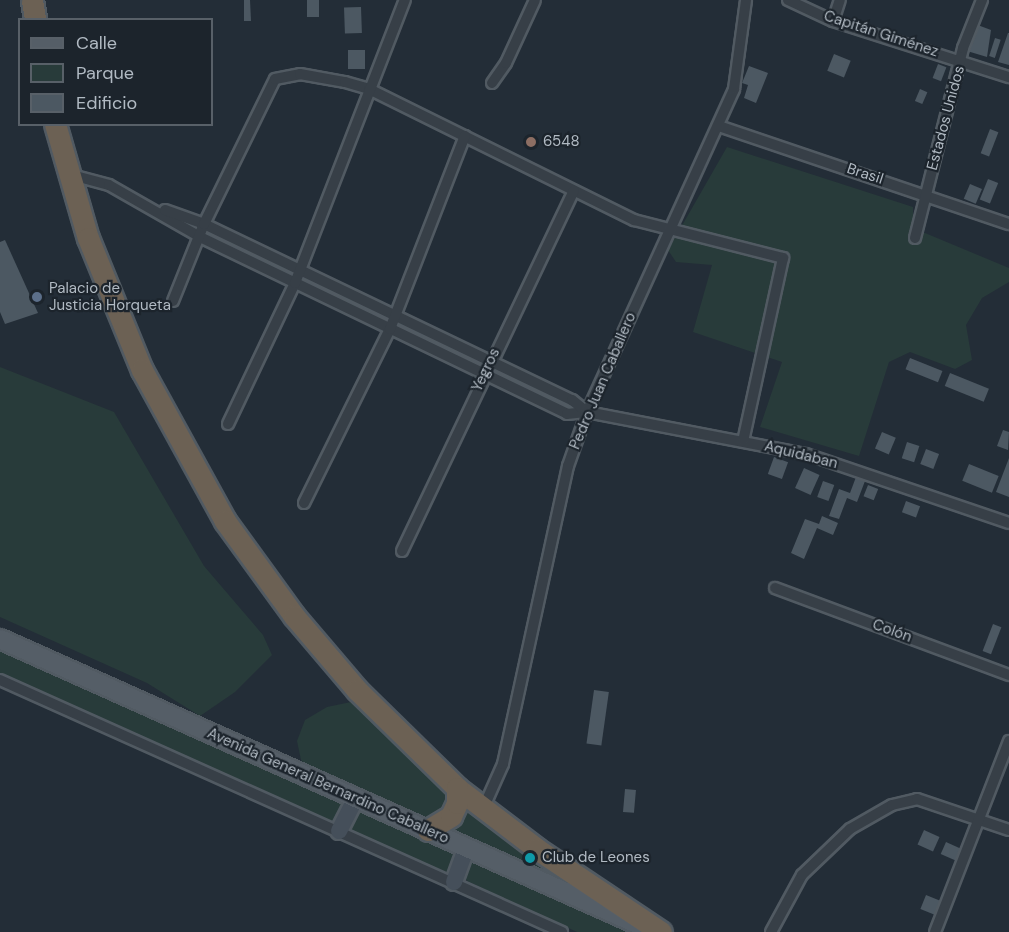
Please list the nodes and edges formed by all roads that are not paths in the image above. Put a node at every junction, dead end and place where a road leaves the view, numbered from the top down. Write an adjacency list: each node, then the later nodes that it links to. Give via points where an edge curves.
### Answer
1 (32, 0): 8 (highway)
2 (405, 0): 13 (street)
3 (535, 0): 12 (street, via 506,63)
4 (746, 0): 15 (street, Pedro Juan Caballero, via 734,89)
5 (788, 0): 9 (street, Capitán Giménez)
6 (840, 0): 9 (street)
7 (982, 0): 10 (street, Estados Unidos)
8 (35, 18)
9 (833, 21): 10 (street, Capitán Giménez)
10 (962, 60): 11 (street, Capitán Giménez); 19 (street, Estados Unidos)
11 (1009, 77)
12 (492, 83)
13 (369, 89): 16 (street); 21 (street, via 300,74 275,79); 26 (street)
14 (56, 126): 17 (highway)
15 (719, 126): 19 (street, Brasil); 23 (street, Pedro Juan Caballero)
16 (465, 136): 18 (street); 29 (street)
17 (68, 174): 20 (street, via 109,185); 44 (highway, via 88,238 133,350 169,424 225,520 326,655 389,724)
18 (574, 191): 23 (street, via 634,220); 31 (street, Yegros)
19 (926, 194): 22 (street, Brasil); 25 (street, Estados Unidos)
20 (148, 204): 21 (street); 24 (street, Aquidaban)
21 (204, 224): 24 (street); 26 (street)
22 (1009, 224)
23 (668, 229): 33 (street, Pedro Juan Caballero); 35 (street, via 783,258)
24 (200, 237): 27 (street, Aquidaban); 28 (street)
25 (915, 238)
26 (300, 270): 27 (street); 29 (street)
27 (295, 283): 30 (street, Aquidaban); 34 (street)
28 (173, 301)
29 (394, 315): 30 (street); 31 (street)
30 (390, 329): 32 (street, Aquidaban); 36 (street)
31 (490, 361): 32 (street, Yegros); 33 (street, via 572,400)
32 (484, 374): 33 (street, Aquidaban, via 567,414); 38 (street, Yegros)
33 (586, 412): 35 (street, Aquidaban); 46 (street, Pedro Juan Caballero, via 568,466 503,764)
34 (228, 424)
35 (743, 441): 37 (street, Aquidaban, via 806,453)
36 (304, 503)
37 (1009, 523)
38 (402, 551)
39 (775, 588): 41 (street, Colón)
40 (0, 639): 45 (main road, Avenida General Bernardino Caballero)
41 (1009, 675)
42 (0, 680): 50 (street)
43 (1009, 741): 47 (street)
44 (457, 788): 46 (highway); 48 (highway, via 457,803 451,816)
45 (355, 799): 48 (main road, Avenida General Bernardino Caballero); 50 (main road)
46 (483, 809): 53 (highway)
47 (980, 819): 49 (street); 55 (street, via 917,799 892,805 850,829 802,875); 56 (street)
48 (428, 830): 51 (main road, Avenida General Bernardino Caballero)
49 (1009, 830)
50 (339, 831): 52 (street)
51 (466, 849): 52 (main road); 53 (main road, Avenida General Bernardino Caballero)
52 (454, 882): 54 (street)
53 (650, 931)
54 (562, 932)
55 (771, 932)
56 (935, 932)

